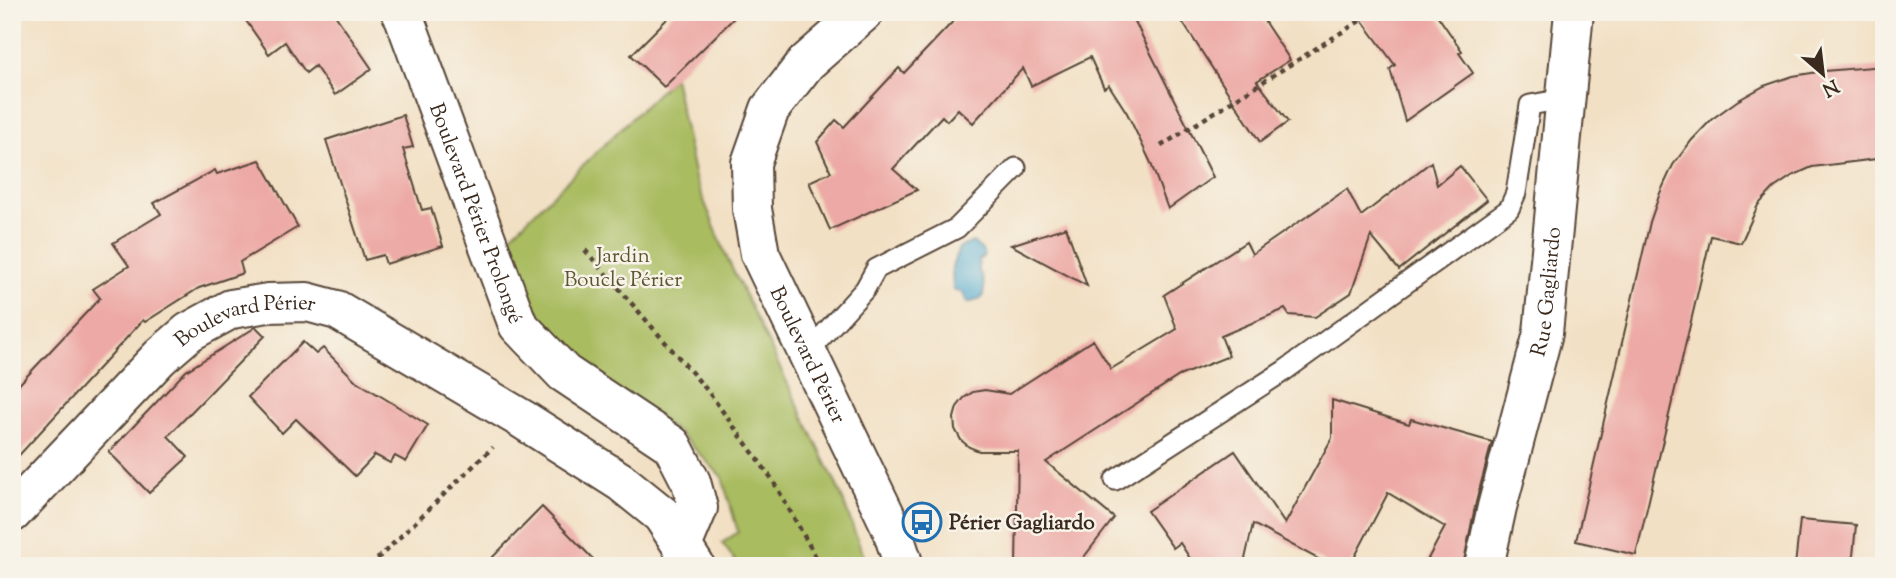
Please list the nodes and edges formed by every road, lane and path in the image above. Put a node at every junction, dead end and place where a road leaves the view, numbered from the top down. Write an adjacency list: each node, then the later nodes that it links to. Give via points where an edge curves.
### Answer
1 (401, 12): 13 (street, Boulevard Périer Prolongé, via 518,325 564,373 672,445 698,508)
2 (864, 12): 9 (street, Boulevard Périer, via 806,63 770,109 751,163 752,209 760,254)
3 (1374, 12): 6 (path)
4 (1574, 12): 5 (street, Rue Gagliardo)
5 (1564, 99): 11 (lane, via 1530,105 1516,193 1508,209 1284,372); 17 (street, Rue Gagliardo, via 1543,333)
6 (1161, 146)
7 (1016, 168): 9 (lane, via 957,228 876,269 865,289)
8 (585, 250): 15 (path, via 707,390 772,479)
9 (807, 353): 16 (street, Boulevard Périer, via 891,527)
10 (522, 419): 12 (street, Boulevard Périer, via 337,310 307,302 231,309 189,332 160,357); 13 (street, Boulevard Périer, via 632,490 662,515); 14 (path)
11 (1115, 480)
12 (12, 513)
13 (689, 556)
14 (370, 566)
15 (821, 566)
16 (904, 566)
17 (1484, 566)

